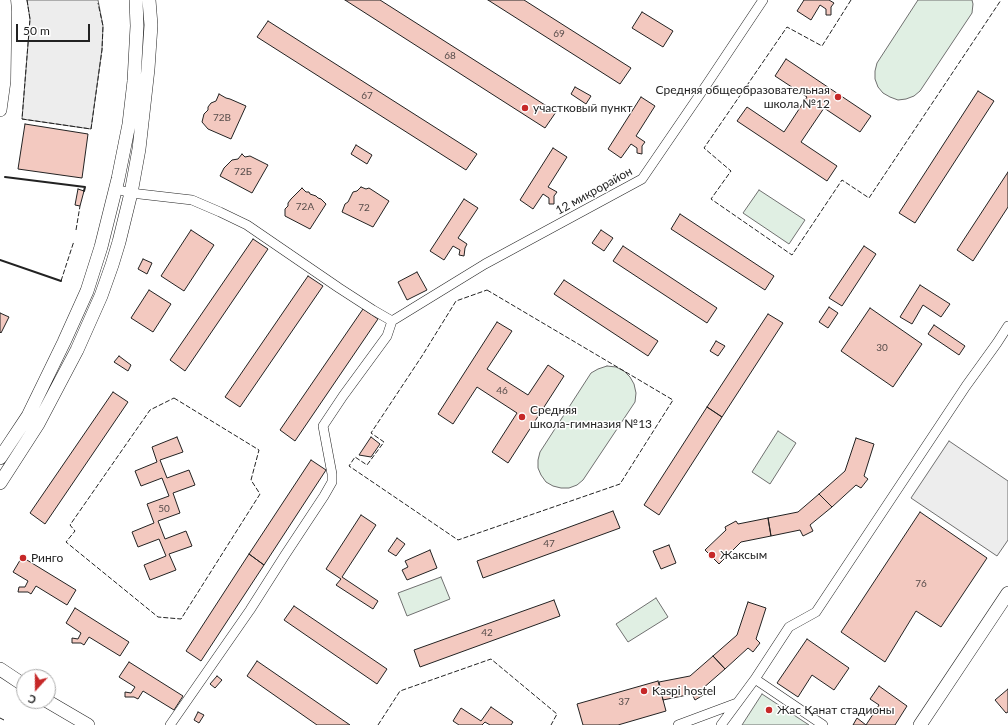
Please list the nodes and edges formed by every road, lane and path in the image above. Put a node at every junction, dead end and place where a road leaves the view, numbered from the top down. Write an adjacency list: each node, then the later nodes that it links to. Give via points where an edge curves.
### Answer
1 (4, 0): 5 (main road, via 4,81)
2 (136, 0): 6 (main road, via 134,81)
3 (149, 0): 7 (main road, via 151,25 148,69)
4 (763, 0): 8 (street, 12 микрорайон, via 642,178 485,264)
5 (0, 110)
6 (116, 189): 7 (street); 10 (main road, via 87,291 28,416)
7 (131, 193): 8 (street, via 192,200 220,212 247,226 344,292); 11 (main road, via 112,265 87,328 38,424)
8 (392, 321): 19 (street, via 387,336 323,426 332,482 250,610)
9 (1008, 326): 14 (street, via 816,612 789,628)
10 (0, 458)
11 (0, 483)
12 (1008, 593): 23 (main road)
13 (0, 669): 15 (main road)
14 (755, 679): 16 (street); 22 (street)
15 (16, 680)
16 (737, 703): 20 (street); 21 (street)
17 (56, 706): 18 (main road)
18 (88, 725)
19 (170, 725)
20 (678, 725)
21 (721, 725)
22 (823, 725)
23 (920, 725)

